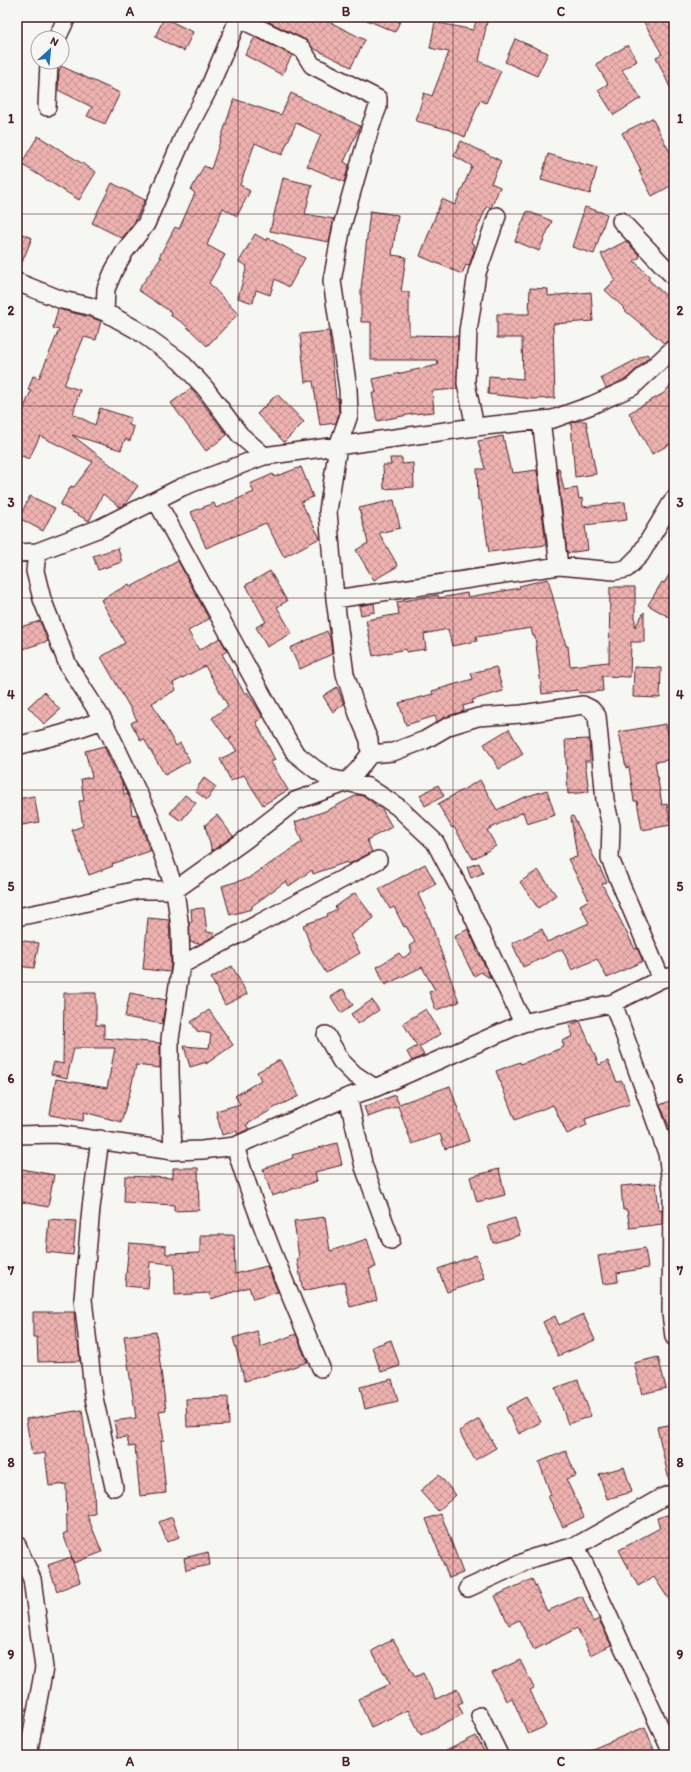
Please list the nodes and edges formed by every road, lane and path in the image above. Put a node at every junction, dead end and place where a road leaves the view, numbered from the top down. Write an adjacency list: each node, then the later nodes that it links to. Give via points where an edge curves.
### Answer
1 (67, 17): 3 (street)
2 (238, 17): 10 (street, via 210,88 183,138 146,224 114,270 106,289); 14 (street, via 302,50 312,65 378,99 378,107 342,226 332,281 348,389 349,415)
3 (61, 30)
4 (49, 70): 5 (street)
5 (47, 107)
6 (497, 216): 13 (street, via 477,273 468,331 466,383)
7 (621, 220): 8 (street)
8 (674, 277)
9 (17, 282): 10 (street, via 62,300)
10 (104, 312): 15 (street, via 138,330 180,361 205,388 240,435)
11 (674, 348): 12 (street, via 632,387 592,405 553,419)
12 (541, 420): 13 (street); 20 (street)
13 (475, 427): 14 (street)
14 (338, 446): 15 (street); 21 (street, via 328,511)
15 (264, 456): 17 (street, via 182,486)
16 (674, 499): 20 (street, via 640,555 626,569 614,571)
17 (156, 500): 18 (street, via 100,528); 25 (street, via 295,753 329,778)
18 (37, 552): 19 (street); 22 (street, via 35,571 42,600 68,665)
19 (17, 553)
20 (559, 566): 21 (street)
21 (335, 599): 24 (street, via 345,674 369,740)
22 (103, 720): 23 (street); 27 (street, via 149,816)
23 (17, 746)
24 (370, 754): 25 (street); 30 (street, via 393,752 424,740 449,726 478,717 522,714 582,705 591,709 597,716 605,800 611,826 610,859)
25 (345, 783): 27 (street, via 295,802); 32 (street, via 368,788 398,807 435,842)
26 (378, 860): 29 (street)
27 (175, 890): 28 (street, via 137,890 58,910); 29 (street)
28 (17, 917)
29 (181, 965): 39 (street, via 170,1039)
30 (668, 977): 31 (street)
31 (613, 1003): 32 (street); 40 (street)
32 (523, 1023): 34 (street)
33 (326, 1035): 34 (street, via 341,1061 354,1074)
34 (375, 1088): 35 (street)
35 (348, 1097): 38 (street); 41 (street, via 364,1168)
36 (17, 1136): 37 (street, via 56,1134)
37 (100, 1139): 39 (street); 45 (street, via 83,1299 94,1398)
38 (235, 1146): 39 (street); 44 (street, via 270,1247)
39 (173, 1151)
40 (671, 1151): 42 (street)
41 (391, 1240)
42 (672, 1314): 43 (street)
43 (674, 1337)
44 (322, 1368)
45 (114, 1487)
46 (674, 1493): 48 (street)
47 (17, 1545): 51 (street, via 32,1579 44,1668)
48 (576, 1546): 49 (street, via 533,1558); 53 (street)
49 (468, 1588)
50 (480, 1716): 52 (street)
51 (28, 1755)
52 (499, 1755)
53 (673, 1755)

